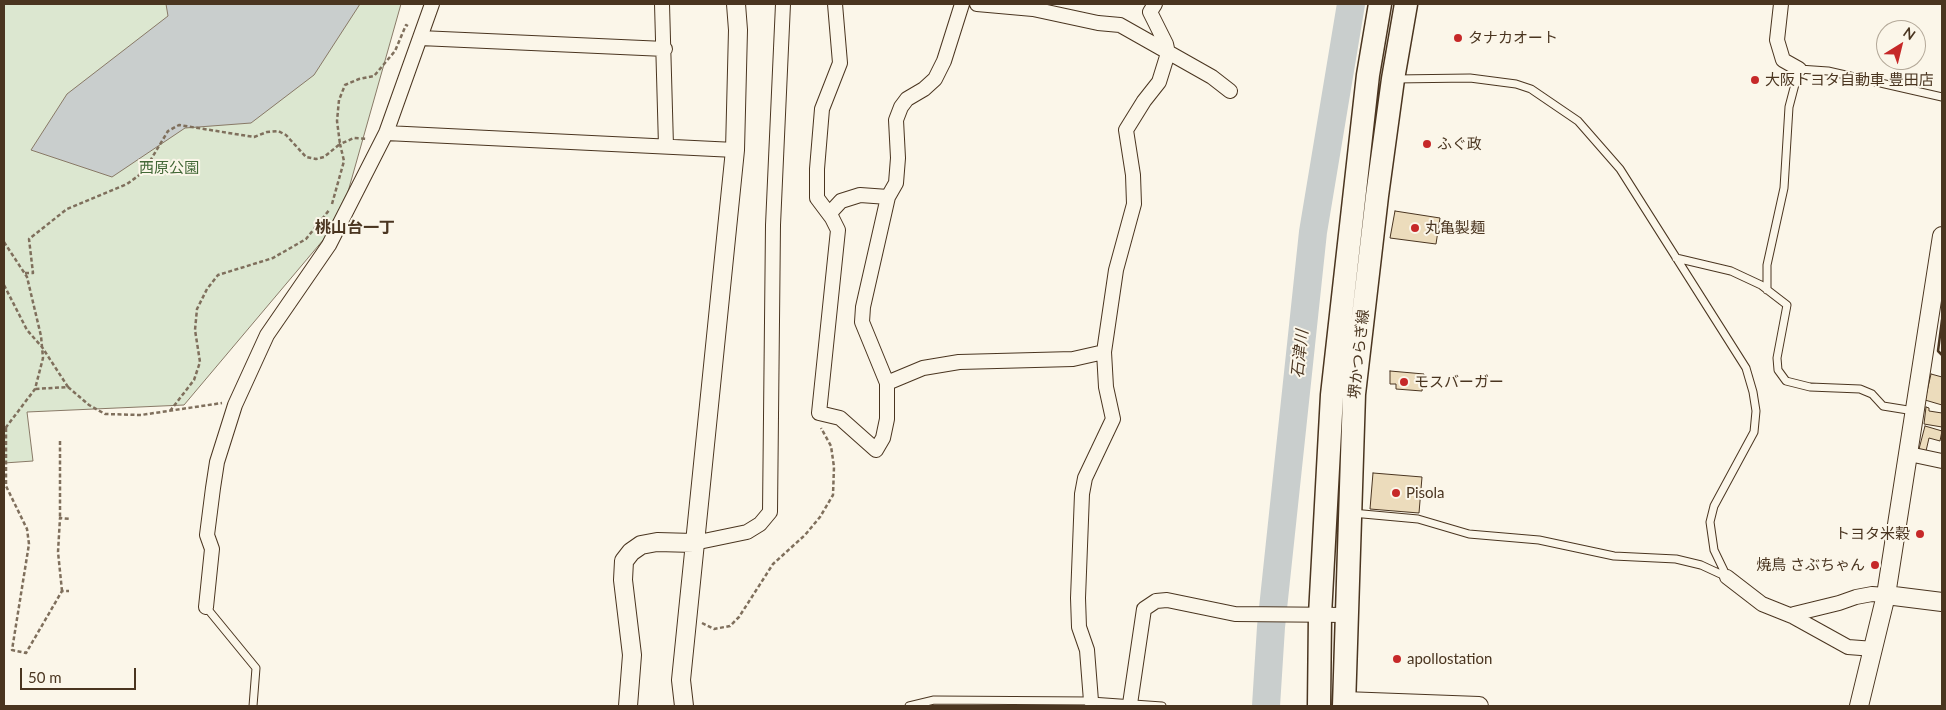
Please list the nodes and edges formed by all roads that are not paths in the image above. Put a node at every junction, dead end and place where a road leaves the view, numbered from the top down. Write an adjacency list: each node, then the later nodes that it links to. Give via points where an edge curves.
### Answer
1 (432, 4): 13 (street)
2 (662, 4): 14 (street)
3 (736, 4): 22 (street)
4 (783, 4): 34 (street, via 773,225 770,512 747,532)
5 (835, 4): 24 (street, via 840,62 822,109 817,169 817,198)
6 (962, 4): 23 (street, via 935,79 900,107 896,120 896,182)
7 (977, 4): 12 (street)
8 (1154, 4): 15 (street, via 1150,12)
9 (1380, 4): 39 (main road, 堺かつらぎ線, via 1368,75)
10 (1406, 4): 17 (main road, 堺かつらぎ線)
11 (1781, 4): 16 (street, via 1777,40 1783,60)
12 (1033, 6): 15 (street, via 1120,26)
13 (416, 33): 14 (street); 20 (street)
14 (665, 49): 21 (street)
15 (1168, 53): 18 (street); 28 (street, via 1159,82 1126,130 1134,175 1134,204 1116,270)
16 (1798, 69): 19 (lane, via 1828,71); 27 (lane, via 1789,107 1784,188 1767,265)
17 (1393, 79): 26 (lane, via 1470,78 1531,89 1578,122 1597,140 1620,169); 33 (main road, 堺かつらぎ線, via 1354,394)
18 (1230, 91)
19 (1942, 97)
20 (386, 133): 21 (street); 38 (street, via 329,245 267,334 234,405 213,488 207,535 212,549)
21 (666, 146): 22 (street)
22 (734, 150): 34 (street)
23 (888, 197): 24 (street, via 860,195 841,201); 29 (street, via 862,322)
24 (829, 214): 29 (street, via 838,230 819,413 840,418 876,450 883,438 887,419)
25 (1942, 236): 30 (street)
26 (1676, 258): 27 (lane, via 1731,271); 35 (lane, via 1746,368 1753,392 1756,411 1754,432 1714,506 1710,522 1714,550)
27 (1767, 290): 30 (lane, via 1787,305 1777,358 1778,370 1786,381 1810,387 1860,389 1872,394 1883,406)
28 (1104, 352): 29 (street, via 1073,359 959,362 924,368); 43 (street, via 1106,386 1113,419 1085,478 1078,598 1079,627 1087,650)
29 (887, 383)
30 (1916, 411): 31 (street)
31 (1909, 454): 32 (street); 36 (street)
32 (1942, 461)
33 (1351, 512): 35 (lane, via 1418,519 1469,534 1539,540 1614,556 1676,559 1701,565); 40 (main road, 堺かつらぎ線)
34 (694, 542): 47 (street, via 641,545 624,561 622,580 632,656); 48 (street, via 681,680)
35 (1727, 577): 41 (street, via 1762,604)
36 (1886, 595): 37 (street); 41 (street, via 1856,597); 42 (street)
37 (1942, 602)
38 (206, 607): 46 (lane, via 256,668)
39 (1311, 615): 40 (street); 44 (street, via 1235,614 1167,600 1156,601 1144,609); 51 (main road, 堺かつらぎ線)
40 (1347, 615): 45 (main road, 堺かつらぎ線)
41 (1792, 616): 42 (street, via 1848,647)
42 (1874, 649): 53 (street)
43 (1091, 701): 44 (lane); 49 (lane, via 934,700)
44 (1130, 704): 50 (lane)
45 (1344, 704): 52 (street)
46 (253, 706)
47 (628, 706)
48 (684, 706)
49 (909, 706)
50 (1162, 706)
51 (1319, 706)
52 (1479, 706)
53 (1859, 706)

